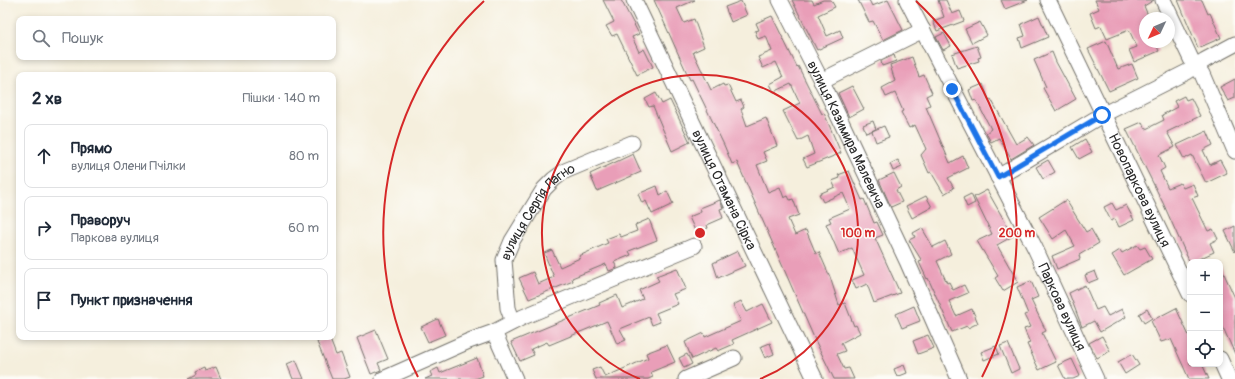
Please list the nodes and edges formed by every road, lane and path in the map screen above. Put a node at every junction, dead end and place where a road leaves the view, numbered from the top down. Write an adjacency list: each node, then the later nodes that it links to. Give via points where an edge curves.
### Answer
1 (634, 0): 23 (street, вулиця Отамана Сірка)
2 (780, 0): 9 (street, вулиця Казимира Малевича)
3 (907, 0): 6 (street, Паркова вулиця)
4 (1048, 0): 10 (street, Новопаркова вулиця)
5 (1164, 0): 8 (street)
6 (923, 30): 9 (street); 13 (street, Паркова вулиця)
7 (1235, 44): 8 (street)
8 (1196, 66): 10 (street); 12 (street, via 1202,74)
9 (821, 81): 24 (street, вулиця Казимира Малевича, via 916,280)
10 (1102, 115): 13 (street); 15 (street, Новопаркова вулиця)
11 (632, 143): 16 (street, вулиця Сергія Лагно, via 565,171 544,189 510,245 504,260 508,308)
12 (1235, 151)
13 (998, 177): 25 (street, Паркова вулиця, via 1035,248)
14 (694, 246): 16 (street)
15 (1187, 288)
16 (514, 322): 17 (street)
17 (494, 332): 20 (street); 21 (street)
18 (734, 358): 22 (street)
19 (1223, 365): 26 (street)
20 (384, 379)
21 (515, 379)
22 (686, 379)
23 (815, 379)
24 (959, 379)
25 (1096, 379)
26 (1229, 379)

